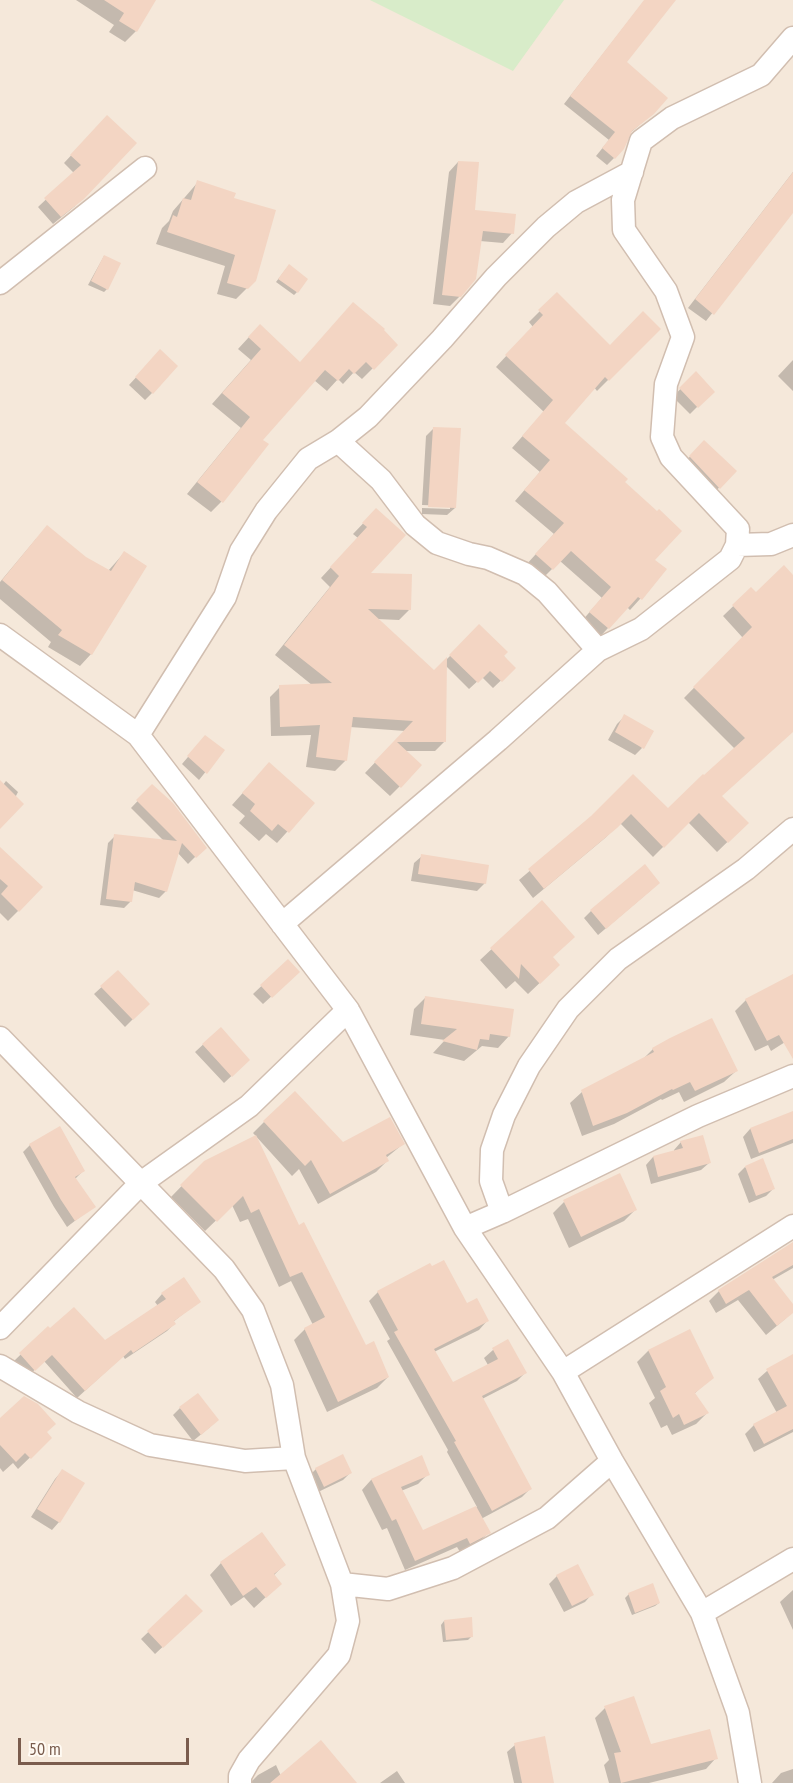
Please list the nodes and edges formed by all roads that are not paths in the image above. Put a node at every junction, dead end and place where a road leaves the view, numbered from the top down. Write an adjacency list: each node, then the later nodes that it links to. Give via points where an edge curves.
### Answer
1 (793, 38): 3 (street, via 761,75 672,118 641,141)
2 (145, 168): 4 (street)
3 (632, 172): 5 (street, via 576,202 546,227 368,417); 7 (street, via 623,200 624,230 666,291 683,337 666,384 662,437 671,457 738,529)
4 (0, 283)
5 (338, 441): 9 (street, via 381,480 415,525 437,543 525,574 547,592); 10 (street, via 308,459 266,511 241,551 225,597)
6 (793, 535): 7 (street, via 771,544)
7 (737, 545): 9 (street, via 730,559 641,629)
8 (0, 635): 10 (street)
9 (598, 650): 12 (street)
10 (138, 735): 12 (street)
11 (793, 829): 17 (street, via 746,869 618,959 568,1009 529,1066 504,1115 492,1150 491,1180)
12 (282, 924): 13 (street)
13 (348, 1010): 16 (street, via 249,1106); 19 (street)
14 (0, 1038): 16 (street)
15 (793, 1076): 17 (street, via 698,1116)
16 (141, 1183): 20 (street); 23 (street, via 225,1269 253,1310 282,1385)
17 (502, 1212): 19 (street)
18 (793, 1226): 22 (street)
19 (465, 1228): 22 (street)
20 (0, 1328)
21 (0, 1366): 23 (street, via 78,1412 150,1445 245,1461)
22 (563, 1372): 24 (street)
23 (294, 1458): 26 (street)
24 (612, 1461): 26 (street, via 547,1518 453,1568 388,1589); 27 (street)
25 (793, 1559): 27 (street)
26 (342, 1584): 28 (street, via 348,1621 339,1655 249,1760)
27 (702, 1612): 29 (street, via 738,1713)
28 (240, 1783)
29 (750, 1783)

